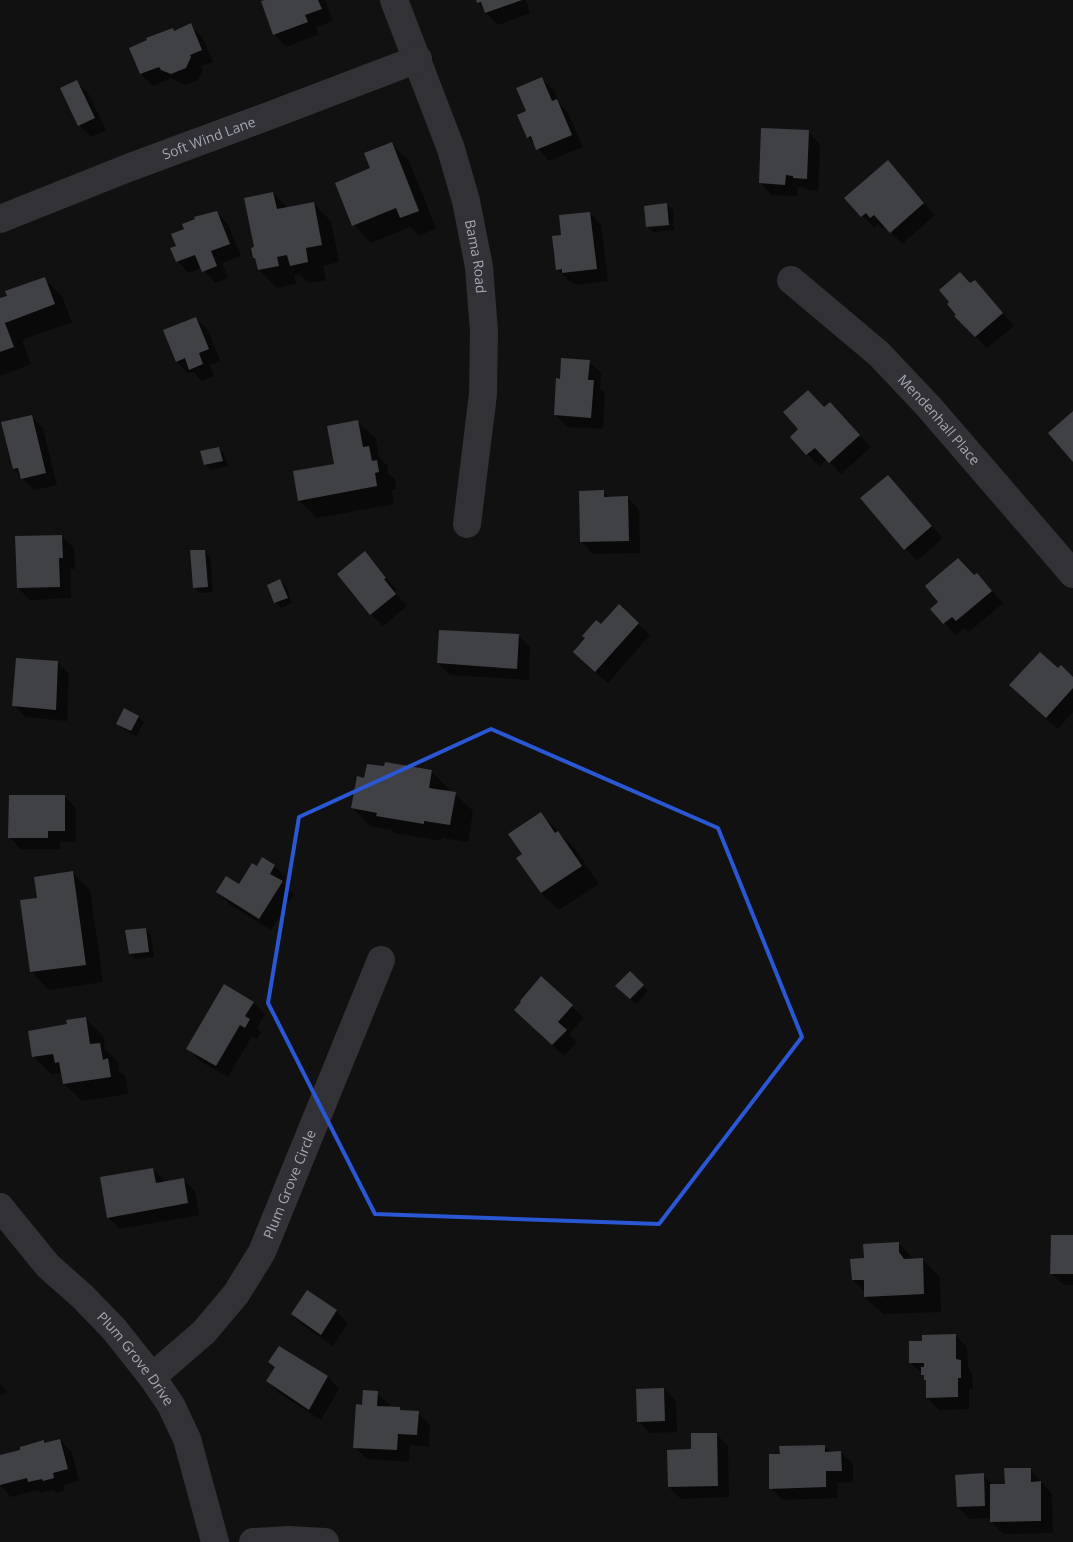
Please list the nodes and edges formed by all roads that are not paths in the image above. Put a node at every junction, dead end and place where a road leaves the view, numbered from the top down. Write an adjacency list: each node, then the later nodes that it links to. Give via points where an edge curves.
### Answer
1 (394, 0): 2 (street, Bama Road)
2 (418, 59): 3 (street, Soft Wind Lane); 5 (street, Bama Road, via 451,149 466,201 479,267 484,331 483,394)
3 (0, 219)
4 (791, 280): 6 (street, Mendenhall Place, via 879,354)
5 (466, 524)
6 (1073, 574)
7 (381, 960): 9 (street, Plum Grove Circle, via 262,1252 236,1294 204,1332)
8 (0, 1207): 9 (street, Plum Grove Drive, via 48,1266 114,1329)
9 (152, 1377): 10 (street, Plum Grove Drive, via 171,1405 187,1439)
10 (215, 1542)
11 (253, 1542): 12 (street)
12 (325, 1542)

